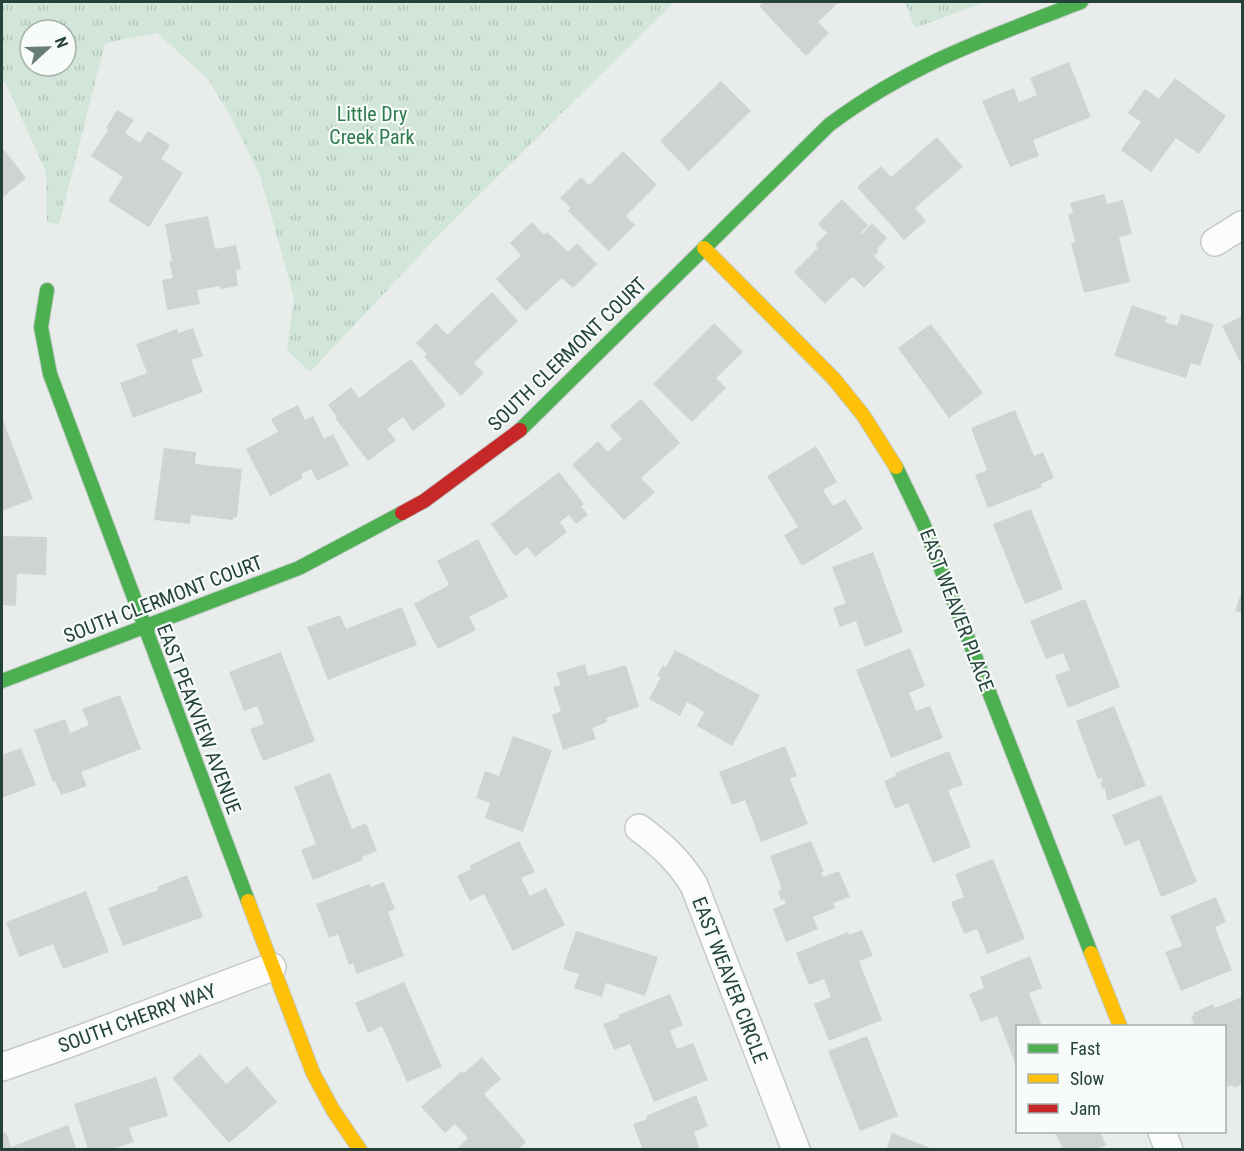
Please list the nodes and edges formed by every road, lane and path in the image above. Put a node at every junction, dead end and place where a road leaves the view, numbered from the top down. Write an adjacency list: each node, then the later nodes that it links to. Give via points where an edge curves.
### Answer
1 (1081, 2): 4 (street, SOUTH CLERMONT COURT, via 949,53 898,76 856,103)
2 (1242, 225): 3 (street)
3 (1215, 242)
4 (704, 249): 6 (street, SOUTH CLERMONT COURT, via 518,432 424,501 299,568); 10 (street, EAST WEAVER PLACE, via 834,379 894,462 923,522)
5 (47, 290): 6 (street, EAST PEAKVIEW AVENUE, via 41,327 50,374)
6 (144, 627): 7 (street, SOUTH CLERMONT COURT); 9 (street, EAST PEAKVIEW AVENUE)
7 (2, 681)
8 (639, 828): 14 (street, EAST WEAVER CIRCLE, via 670,853 693,885)
9 (272, 967): 11 (street, SOUTH CHERRY WAY); 13 (street, EAST PEAKVIEW AVENUE, via 313,1073)
10 (1120, 1025)
11 (2, 1067)
12 (1163, 1133): 15 (street)
13 (360, 1149)
14 (796, 1149)
15 (1169, 1149)

